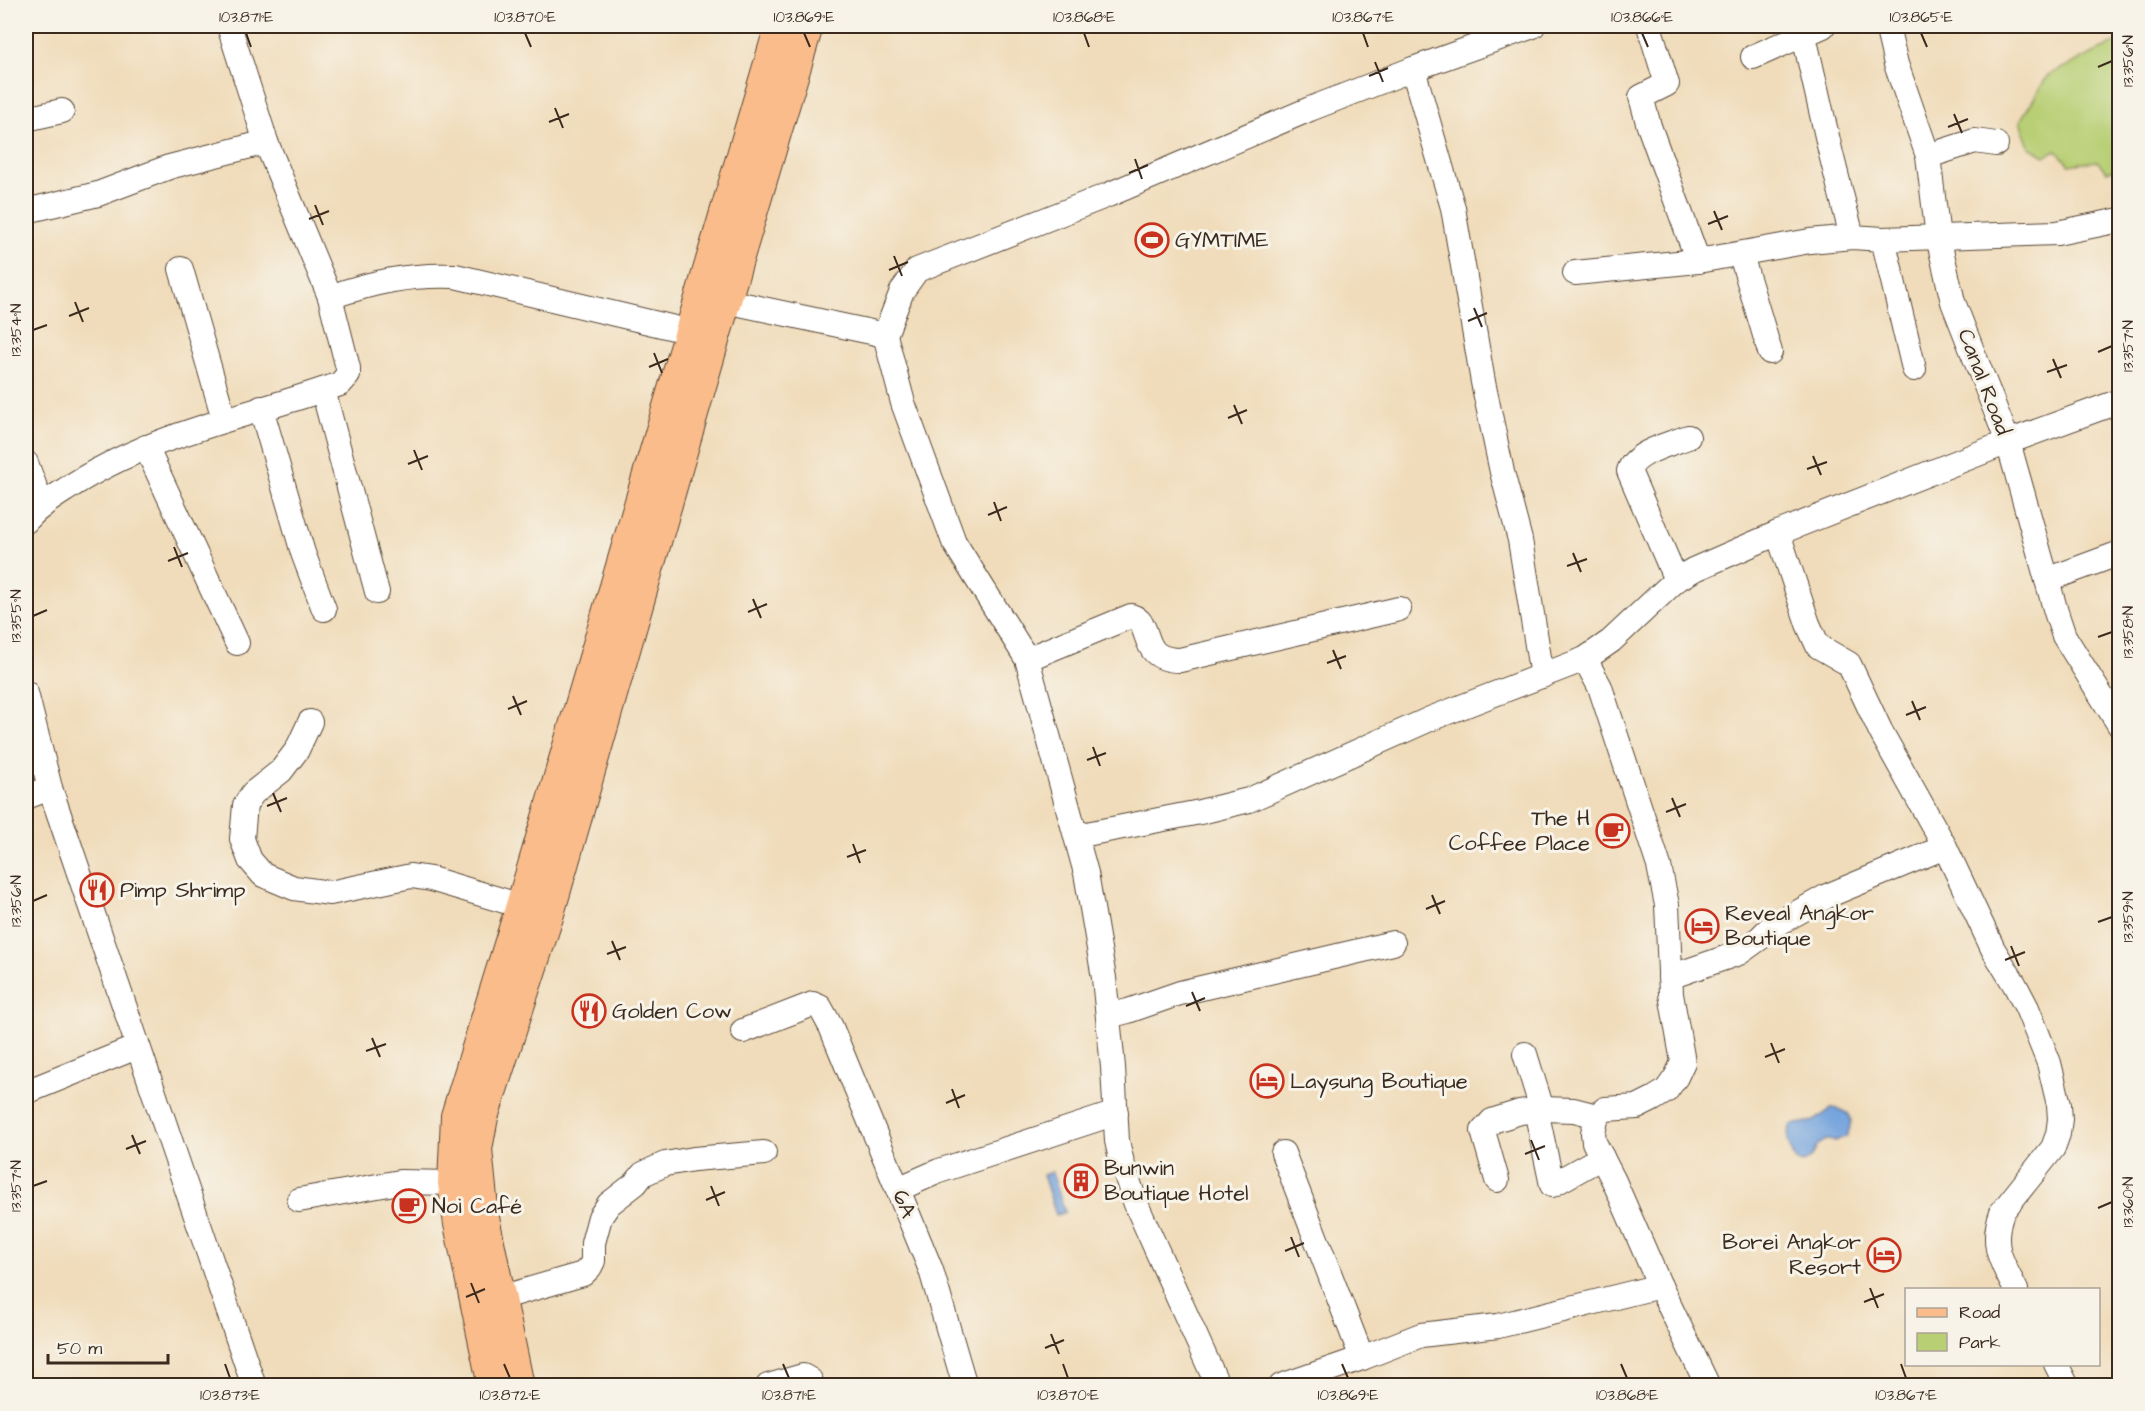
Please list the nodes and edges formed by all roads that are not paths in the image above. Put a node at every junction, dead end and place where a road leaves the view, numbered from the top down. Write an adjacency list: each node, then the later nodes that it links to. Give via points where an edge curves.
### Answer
1 (229, 26): 12 (street)
2 (780, 26): 26 (main road)
3 (808, 26): 25 (main road)
4 (1533, 26): 9 (street)
5 (1649, 26): 21 (street, via 1667,84 1641,97)
6 (1887, 26): 14 (street, Canal Road)
7 (1813, 31): 8 (street); 17 (street, via 1831,154)
8 (1753, 57)
9 (1413, 69): 27 (street, via 917,270 902,291); 49 (street, via 1453,208 1483,382 1520,540)
10 (62, 111): 11 (street)
11 (26, 119)
12 (266, 142): 15 (street, via 169,167 98,194); 24 (street)
13 (1996, 144): 14 (street, via 1975,141)
14 (1928, 156): 18 (street, Canal Road)
15 (26, 211)
16 (2120, 220): 18 (street, via 2057,233)
17 (1852, 237): 19 (street); 20 (street)
18 (1938, 237): 19 (street); 35 (street, Canal Road, via 1953,302)
19 (1883, 239): 29 (street)
20 (1741, 255): 21 (street); 28 (street)
21 (1698, 261): 23 (street)
22 (180, 269): 33 (street)
23 (1575, 273)
24 (330, 297): 26 (street, via 369,284 425,275 455,276); 30 (street, via 348,375 340,384)
25 (726, 301): 26 (main road); 27 (street)
26 (702, 334): 57 (main road); 77 (main road, via 548,917 483,1117 477,1149 480,1186)
27 (885, 335): 47 (street, via 903,403 954,542)
28 (1770, 352)
29 (1914, 369)
30 (323, 390): 32 (street); 43 (street)
31 (2120, 401): 35 (street)
32 (261, 408): 33 (street); 44 (street, via 303,554)
33 (224, 419): 36 (street)
34 (1688, 437): 41 (street, via 1640,457 1629,471)
35 (2008, 442): 39 (street); 42 (street, Canal Road)
36 (146, 447): 38 (street); 46 (street)
37 (26, 463): 38 (street)
38 (32, 504)
39 (1778, 533): 41 (street); 56 (street, via 1818,646 1849,664)
40 (2120, 553): 42 (street)
41 (1676, 580): 48 (street, via 1611,641)
42 (2047, 580): 52 (street, Canal Road, via 2064,636)
43 (377, 592)
44 (324, 609)
45 (1399, 609): 47 (street, via 1180,660 1160,658 1150,647 1140,623 1131,616)
46 (237, 643)
47 (1027, 659): 55 (street)
48 (1585, 659): 49 (street); 59 (street, via 1600,687 1659,866 1667,905)
49 (1542, 676): 55 (street, via 1430,719 1249,800)
50 (26, 693): 53 (street)
51 (310, 722): 57 (street, via 291,758 253,793 245,806 242,839 250,860 263,875 294,888 330,893 411,876)
52 (2120, 726)
53 (50, 788): 54 (street); 62 (street)
54 (26, 796)
55 (1076, 836): 60 (street, via 1086,873)
56 (1944, 847): 59 (street, via 1827,896 1770,928 1739,953); 76 (street, via 1992,948 2027,1008 2049,1063 2059,1105 2053,1148 2002,1212 1998,1224 1997,1250)
57 (521, 906): 72 (main road, via 456,1116)
58 (1393, 943): 60 (street, via 1180,993)
59 (1670, 977): 67 (street, via 1683,1062 1676,1077 1666,1091 1637,1107 1605,1109)
60 (1108, 1016): 66 (street)
61 (743, 1031): 73 (street, 6A, via 813,1004 820,1007)
62 (137, 1047): 64 (street); 80 (street)
63 (1525, 1054): 65 (street)
64 (26, 1092)
65 (1539, 1109): 67 (street, via 1574,1110); 70 (street, via 1552,1185); 71 (street, via 1492,1121 1483,1131)
66 (1116, 1113): 73 (street, via 939,1171); 86 (street, via 1117,1141 1136,1204)
67 (1597, 1116): 70 (street, via 1594,1142)
68 (764, 1153): 77 (street, via 665,1164 643,1174 600,1217 593,1261 583,1274)
69 (1283, 1153): 78 (street)
70 (1602, 1157): 75 (street)
71 (1497, 1180)
72 (453, 1182): 74 (street, via 400,1182); 81 (main road)
73 (898, 1189): 85 (street, 6A, via 931,1270)
74 (299, 1200)
75 (1660, 1286): 78 (street, via 1498,1326 1421,1335); 88 (street)
76 (2015, 1288)
77 (500, 1298): 82 (main road)
78 (1362, 1358): 87 (street)
79 (2057, 1366): 89 (street)
80 (254, 1386)
81 (494, 1386)
82 (519, 1386)
83 (768, 1386): 84 (street, via 803,1376)
84 (813, 1386)
85 (965, 1386)
86 (1218, 1386)
87 (1281, 1386)
88 (1708, 1386)
89 (2067, 1386)

